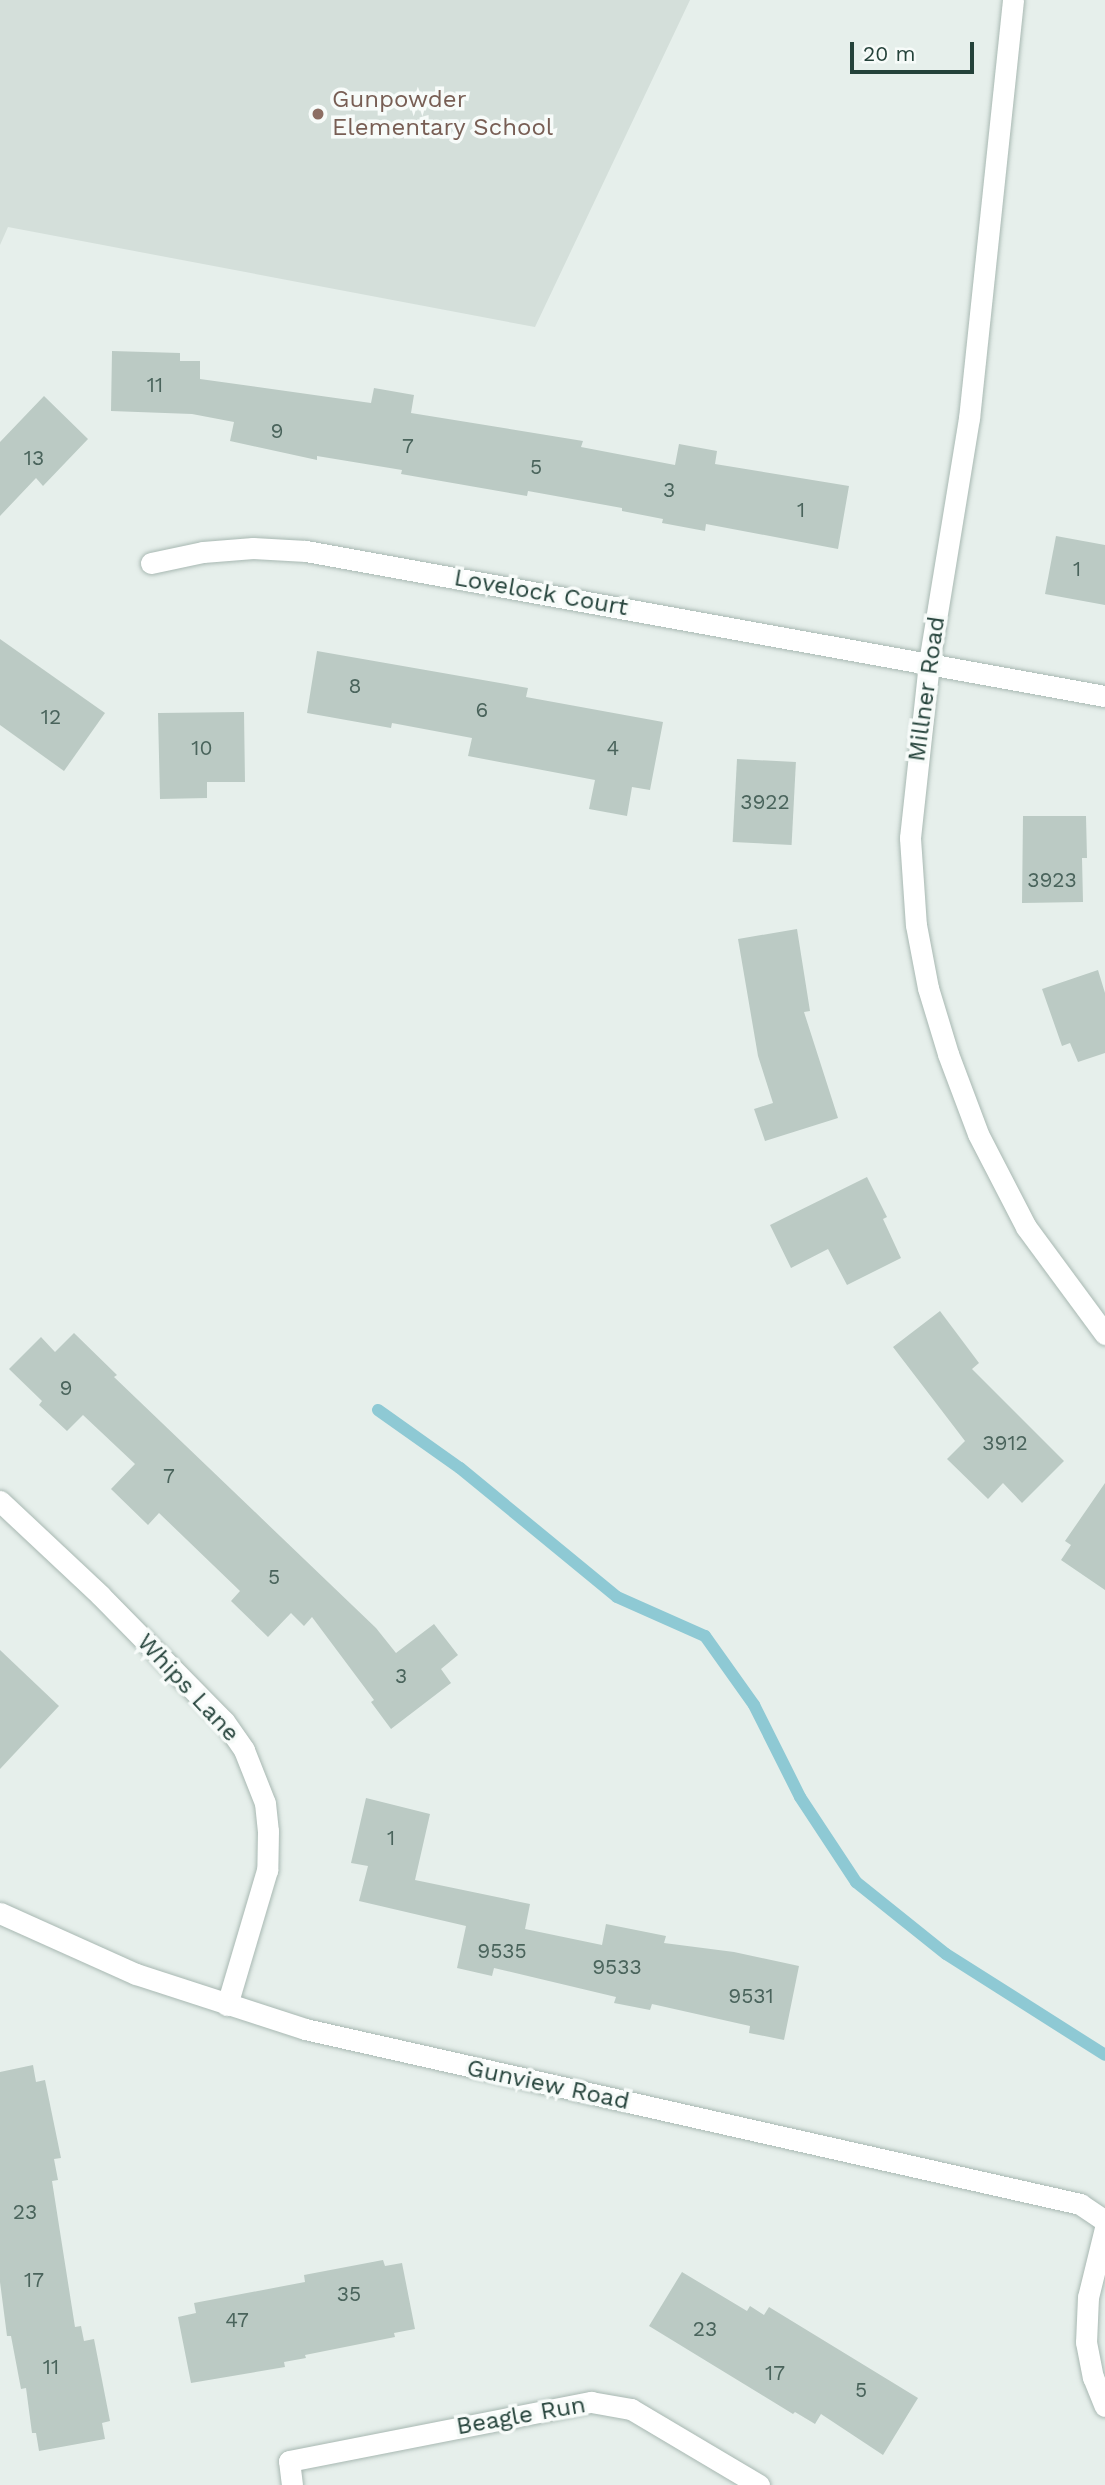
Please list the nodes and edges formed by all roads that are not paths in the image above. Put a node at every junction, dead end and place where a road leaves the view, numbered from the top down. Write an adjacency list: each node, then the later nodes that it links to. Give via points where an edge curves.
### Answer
1 (1013, 0): 3 (street, Millner Road, via 969,418)
2 (151, 563): 3 (street, Lovelock Court, via 228,550 306,551)
3 (929, 663): 4 (street, Lovelock Court); 5 (street, Millner Road, via 910,838 916,925 928,988 978,1134 1026,1227)
4 (1105, 696)
5 (1105, 1334)
6 (0, 1501): 8 (street, Whips Lane, via 224,1721 248,1759 265,1803 267,1870)
7 (0, 1913): 8 (street, Gunview Road, via 135,1974)
8 (227, 2005): 9 (street, Gunview Road, via 304,2029 448,2063 1080,2204)
9 (1105, 2221)
10 (1105, 2228): 11 (street, via 1088,2297 1086,2342)
11 (1105, 2406)
12 (292, 2485): 13 (street, Beagle Run, via 289,2461 591,2402 631,2409)
13 (758, 2485)

